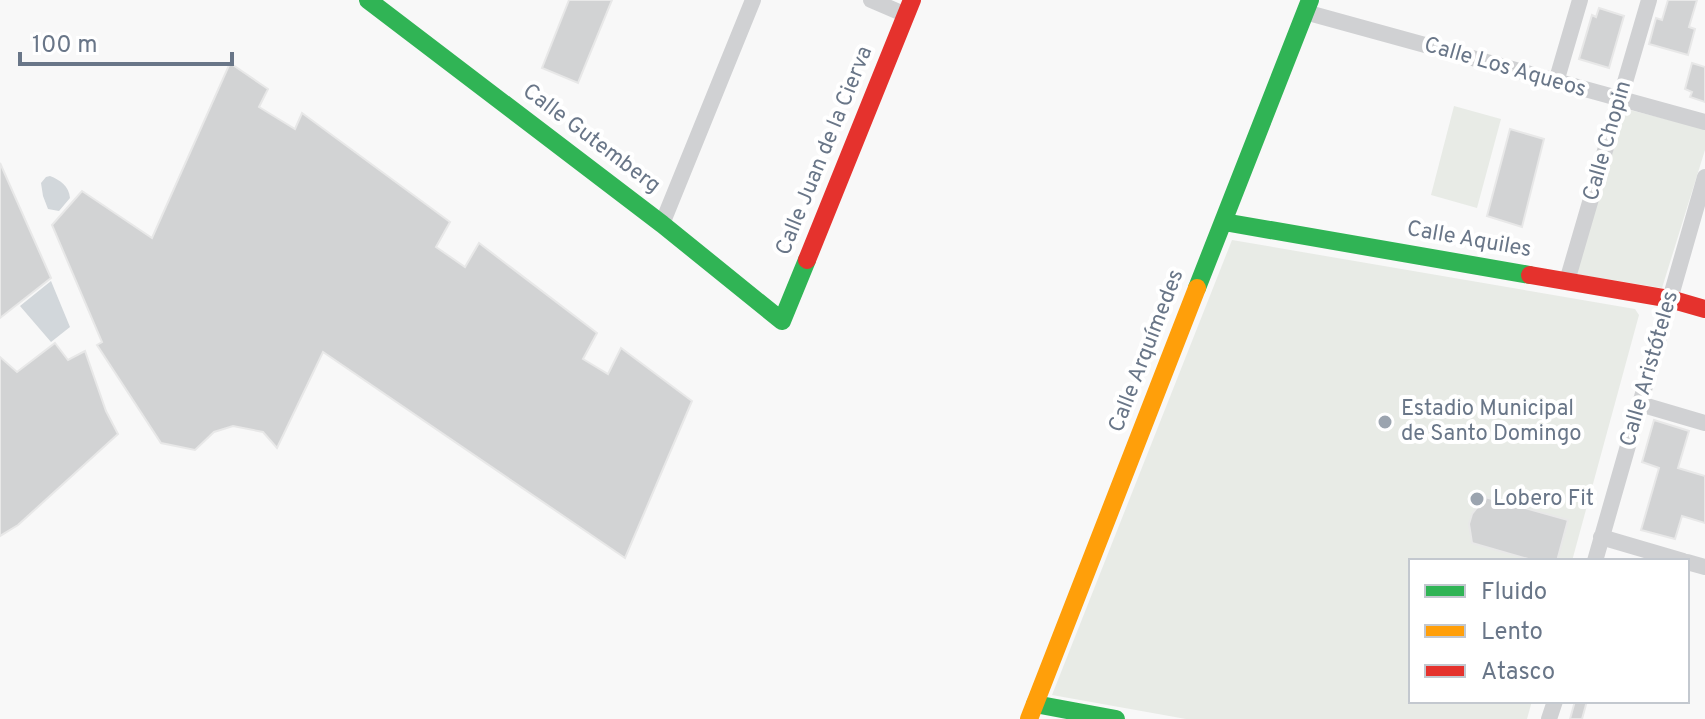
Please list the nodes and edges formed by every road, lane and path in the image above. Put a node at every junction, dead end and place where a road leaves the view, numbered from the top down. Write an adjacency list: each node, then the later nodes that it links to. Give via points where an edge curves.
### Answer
1 (368, 0): 13 (street, Calle Gutemberg)
2 (753, 0): 13 (street)
3 (871, 0): 7 (street)
4 (1580, 0): 8 (street)
5 (1649, 0): 9 (street, Calle Chopin)
6 (1307, 6): 8 (street, Calle Los Aqueos); 12 (street, Calle Arquímedes)
7 (909, 7): 17 (street, Calle Juan de la Cierva)
8 (1556, 82): 9 (street, Calle Los Aqueos)
9 (1620, 100): 10 (street, Calle Los Aqueos); 14 (street, Calle Chopin)
10 (1705, 122)
11 (1705, 177): 15 (street, Calle Aristóteles)
12 (1224, 222): 14 (street, Calle Aquiles); 23 (street, Calle Arquímedes)
13 (662, 224): 17 (street, Calle Gutemberg)
14 (1567, 281): 15 (street, Calle Aquiles)
15 (1670, 299): 16 (street, Calle Aquiles); 18 (street, Calle Aristóteles)
16 (1705, 309)
17 (782, 321)
18 (1640, 404): 19 (street); 20 (street, Calle Aristóteles)
19 (1705, 423)
20 (1601, 537): 21 (street, Calle Aristóteles); 22 (street)
21 (1596, 559)
22 (1675, 559)
23 (1032, 712): 24 (street)
24 (1113, 719)

